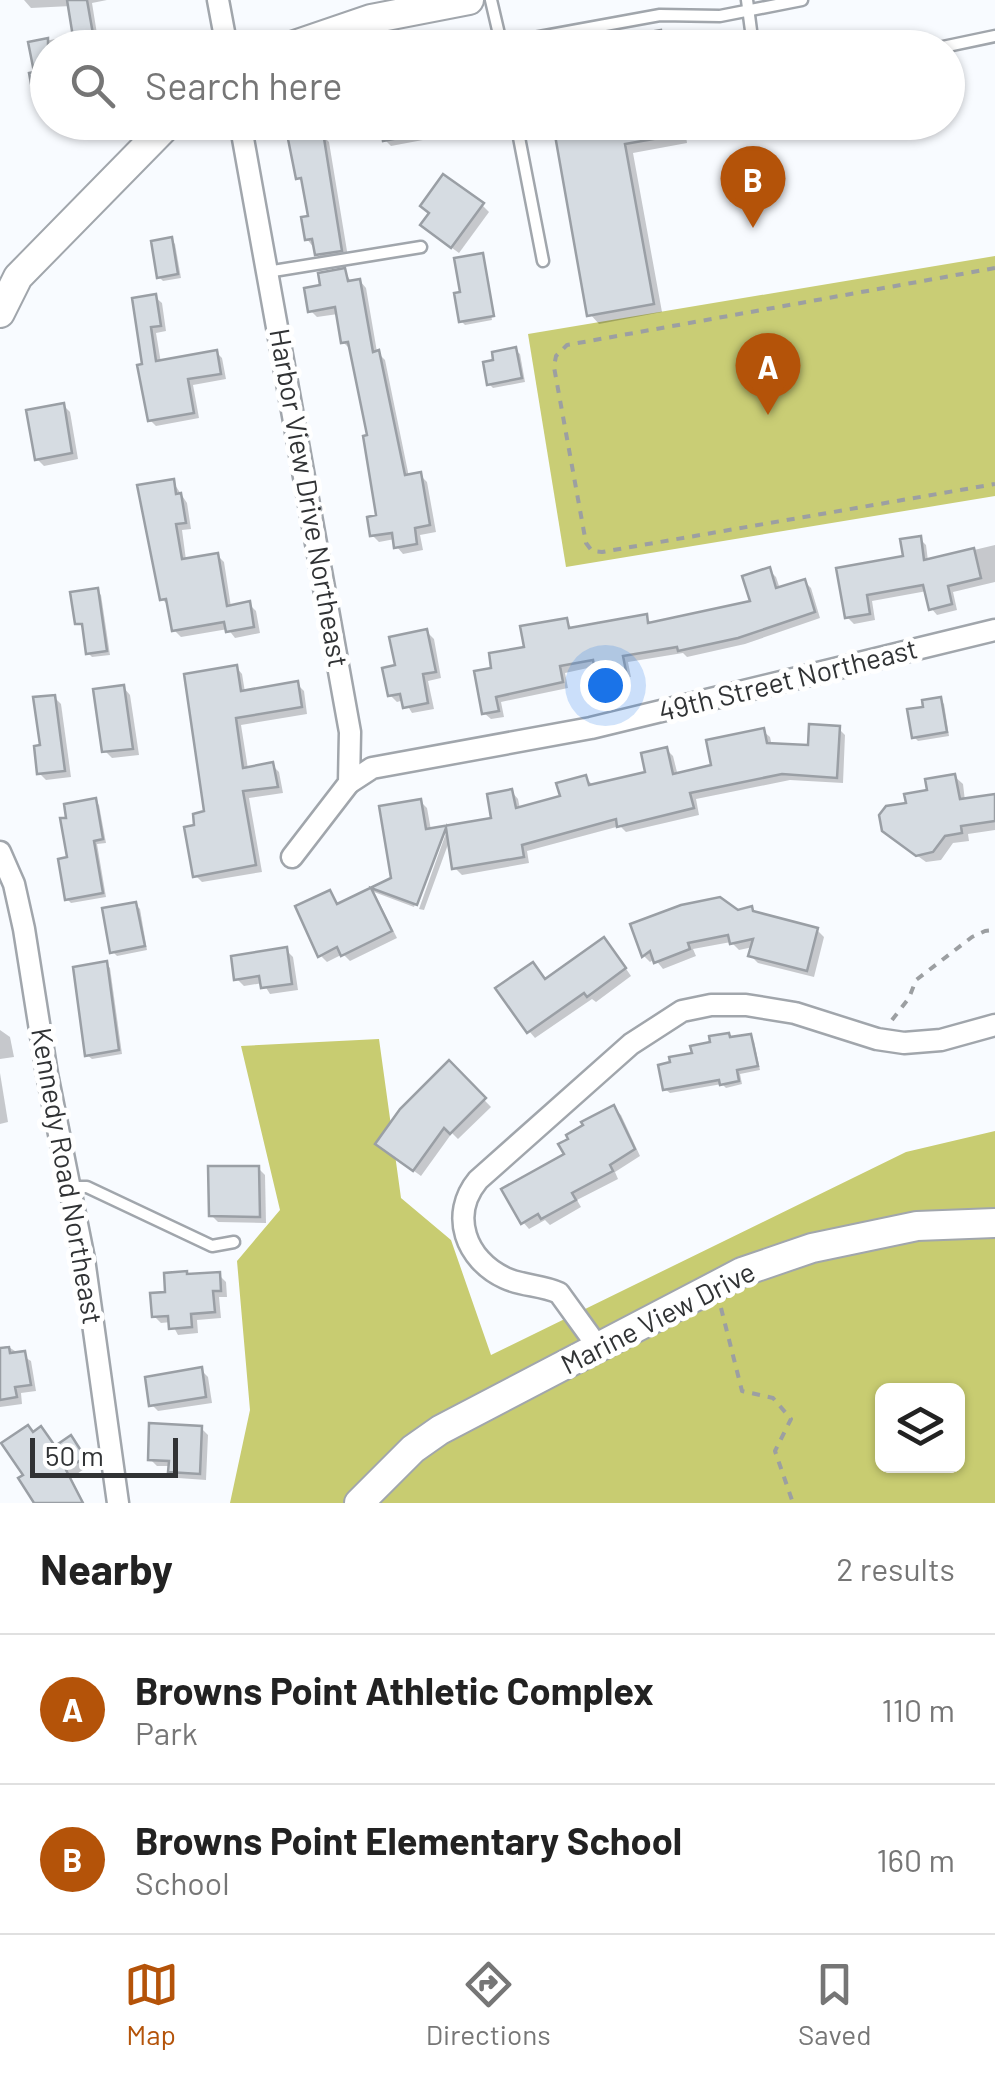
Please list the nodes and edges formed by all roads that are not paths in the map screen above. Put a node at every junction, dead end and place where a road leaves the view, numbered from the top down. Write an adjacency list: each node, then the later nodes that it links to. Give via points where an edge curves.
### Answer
1 (218, 0): 6 (street)
2 (469, 0): 7 (main road)
3 (491, 0): 8 (lane)
4 (802, 0): 5 (lane)
5 (748, 5): 9 (lane, via 720,16 660,15); 10 (lane)
6 (223, 30)
7 (339, 30)
8 (498, 30)
9 (583, 30)
10 (751, 30)
11 (995, 36): 12 (lane)
12 (965, 42)
13 (152, 140): 19 (main road, via 18,277)
14 (243, 140): 18 (street, Harbor View Drive Northeast)
15 (519, 140): 17 (lane)
16 (421, 248): 18 (lane)
17 (543, 261)
18 (267, 272): 21 (street, Harbor View Drive Northeast, via 348,712)
19 (0, 313)
20 (995, 630): 21 (street, 49th Street Northeast, via 591,728 372,768)
21 (349, 783): 23 (street)
22 (0, 852): 25 (street, Kennedy Road Northeast, via 24,929)
23 (292, 858)
24 (995, 1025): 28 (street, via 904,1043 794,1013 710,1005 682,1011 631,1044 478,1180 462,1207 468,1244 484,1267 559,1293)
25 (70, 1188): 27 (lane, via 87,1187 212,1246); 29 (street, Kennedy Road Northeast)
26 (995, 1222): 28 (main road, Marine View Drive, via 917,1226 812,1248 717,1284)
27 (234, 1242)
28 (598, 1346): 30 (main road, Marine View Drive, via 440,1430)
29 (118, 1503)
30 (359, 1503)

